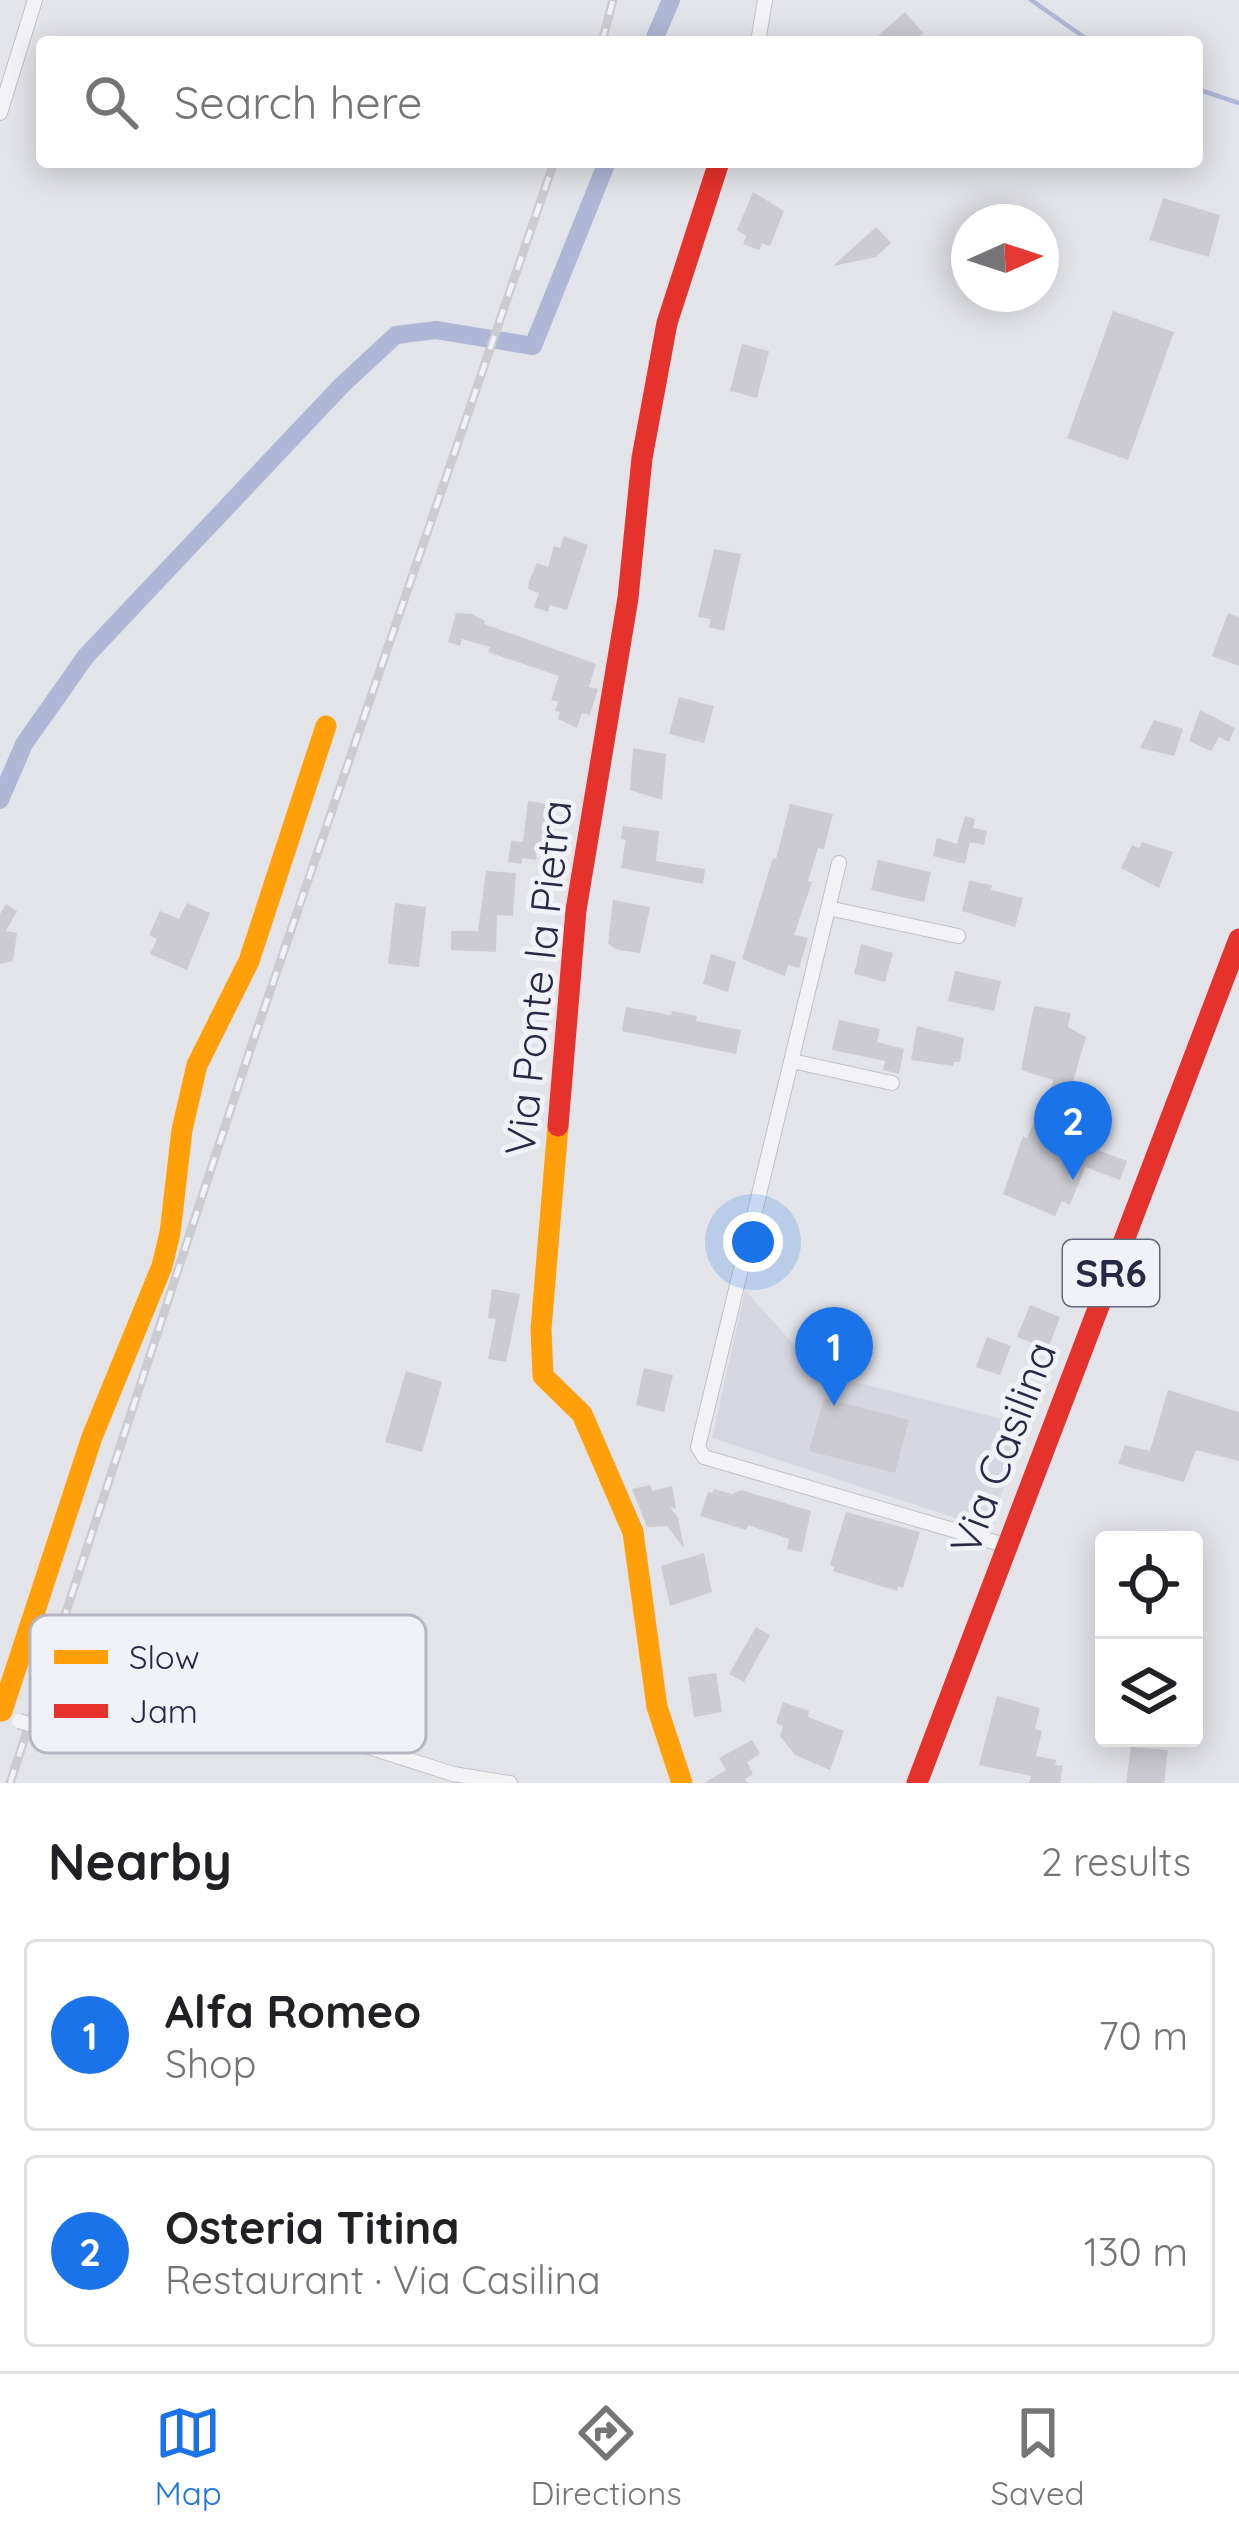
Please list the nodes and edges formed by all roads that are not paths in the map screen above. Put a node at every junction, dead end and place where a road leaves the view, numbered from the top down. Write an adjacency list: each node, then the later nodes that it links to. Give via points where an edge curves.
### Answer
1 (34, 0): 4 (street)
2 (765, 0): 3 (street)
3 (759, 36)
4 (0, 112)
5 (717, 168): 19 (street, Via Ponte la Pietra, via 667,323 642,458 628,598 576,910 541,1328 543,1376 582,1414 634,1532 657,1707)
6 (326, 726): 14 (street, via 250,961 197,1066 162,1266 92,1437)
7 (839, 863): 8 (street)
8 (828, 908): 9 (street); 11 (street)
9 (958, 936)
10 (1239, 939): 13 (street, Via Casilina / SR6)
11 (792, 1061): 12 (street); 13 (street, via 698,1448 704,1457)
12 (892, 1083)
13 (1008, 1546): 20 (street, Via Casilina / SR6)
14 (37, 1615)
15 (30, 1639): 16 (street)
16 (7, 1714)
17 (387, 1753): 18 (street, bridge)
18 (510, 1783)
19 (682, 1783)
20 (917, 1783)

